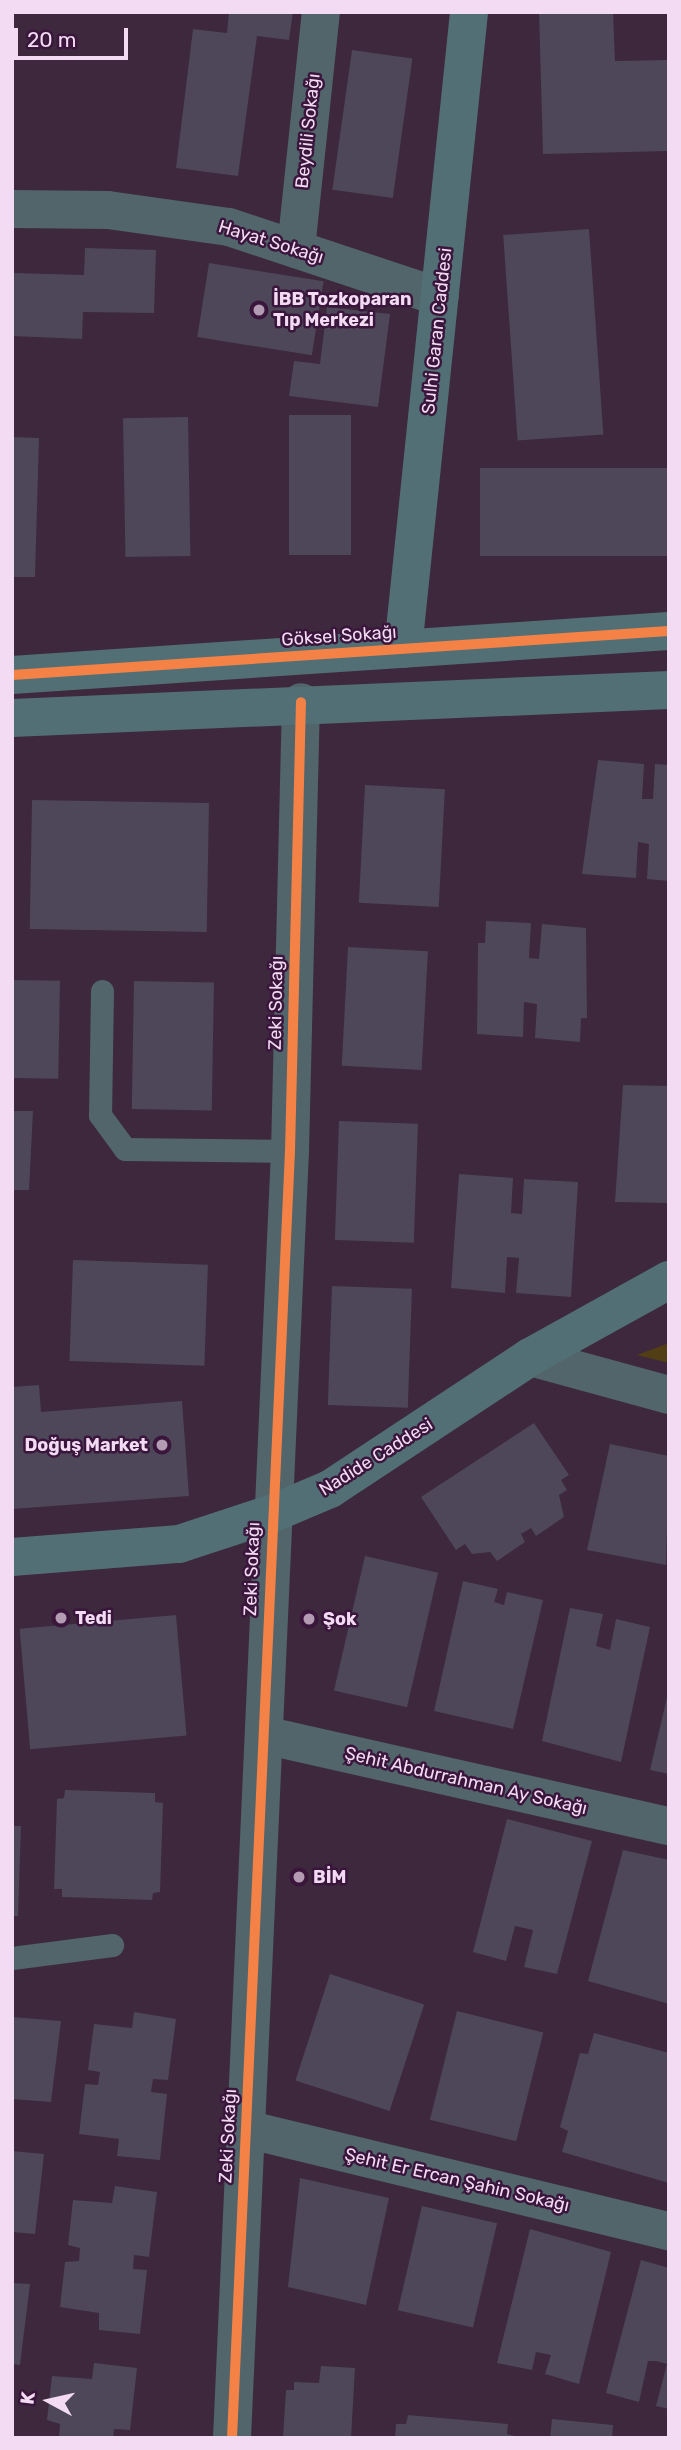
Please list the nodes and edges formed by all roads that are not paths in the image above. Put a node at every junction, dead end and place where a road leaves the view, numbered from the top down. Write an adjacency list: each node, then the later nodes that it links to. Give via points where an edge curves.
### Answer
1 (321, 12): 4 (street, Beydili Sokağı)
2 (469, 12): 5 (street, Sulhi Garan Caddesi)
3 (12, 209): 4 (street, Hayat Sokağı, via 108,210 229,227)
4 (296, 249): 5 (street, Hayat Sokağı)
5 (440, 297): 7 (street, Sulhi Garan Caddesi)
6 (669, 631): 7 (street, Göksel Sokağı)
7 (404, 649): 8 (street, Göksel Sokağı)
8 (12, 675)
9 (669, 690): 10 (street)
10 (301, 702): 11 (street); 13 (street, Zeki Sokağı)
11 (12, 718)
12 (102, 991): 13 (lane, via 100,1115 125,1149)
13 (290, 1151): 17 (street, Zeki Sokağı)
14 (669, 1280): 15 (street, Nadide Caddesi)
15 (530, 1357): 16 (street); 17 (street, Nadide Caddesi, via 330,1489)
16 (669, 1395)
17 (271, 1514): 18 (street, Nadide Caddesi, via 180,1544); 19 (street, Zeki Sokağı)
18 (12, 1558)
19 (264, 1735): 20 (street, Şehit Abdurrahman Ay Sokağı); 23 (street, Zeki Sokağı)
20 (669, 1826)
21 (112, 1945): 22 (lane)
22 (12, 1958)
23 (246, 2129): 24 (street, Şehit Er Ercan Şahin Sokağı); 25 (street, Zeki Sokağı)
24 (669, 2231)
25 (232, 2438)

